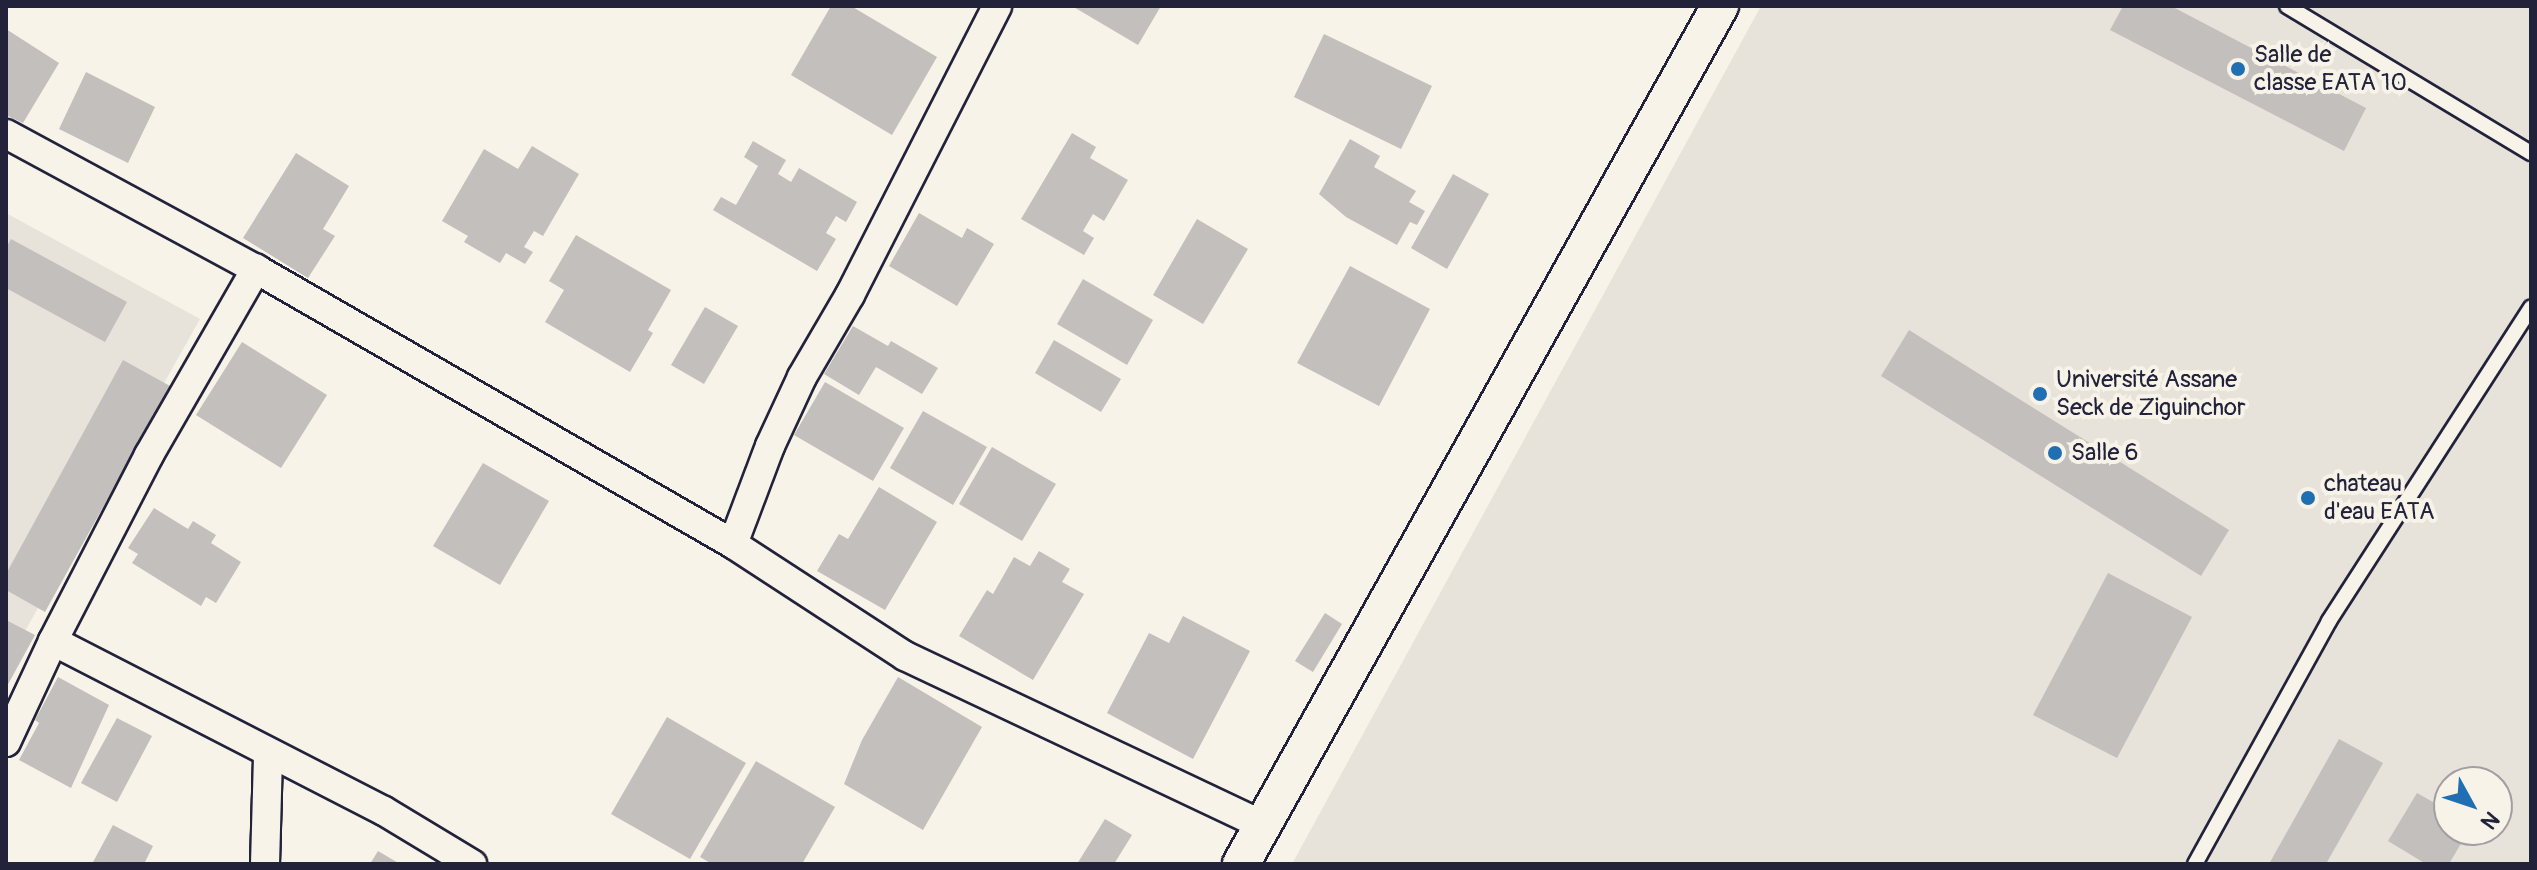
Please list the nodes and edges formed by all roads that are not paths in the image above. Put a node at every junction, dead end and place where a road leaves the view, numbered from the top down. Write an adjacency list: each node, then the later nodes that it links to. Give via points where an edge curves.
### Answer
1 (997, 6): 8 (street, via 850,295 802,377)
2 (1720, 6): 12 (street)
3 (2287, 6): 5 (lane)
4 (6, 134): 6 (street)
5 (2531, 153)
6 (256, 269): 8 (street); 9 (street, via 149,455)
7 (2531, 307): 16 (lane, via 2329,621)
8 (733, 544): 12 (street, via 905,656)
9 (53, 641): 10 (street); 11 (street)
10 (6, 742)
11 (268, 754): 13 (street); 14 (street, via 384,811)
12 (1262, 825): 15 (street)
13 (265, 864)
14 (472, 864)
15 (1241, 864)
16 (2195, 864)

